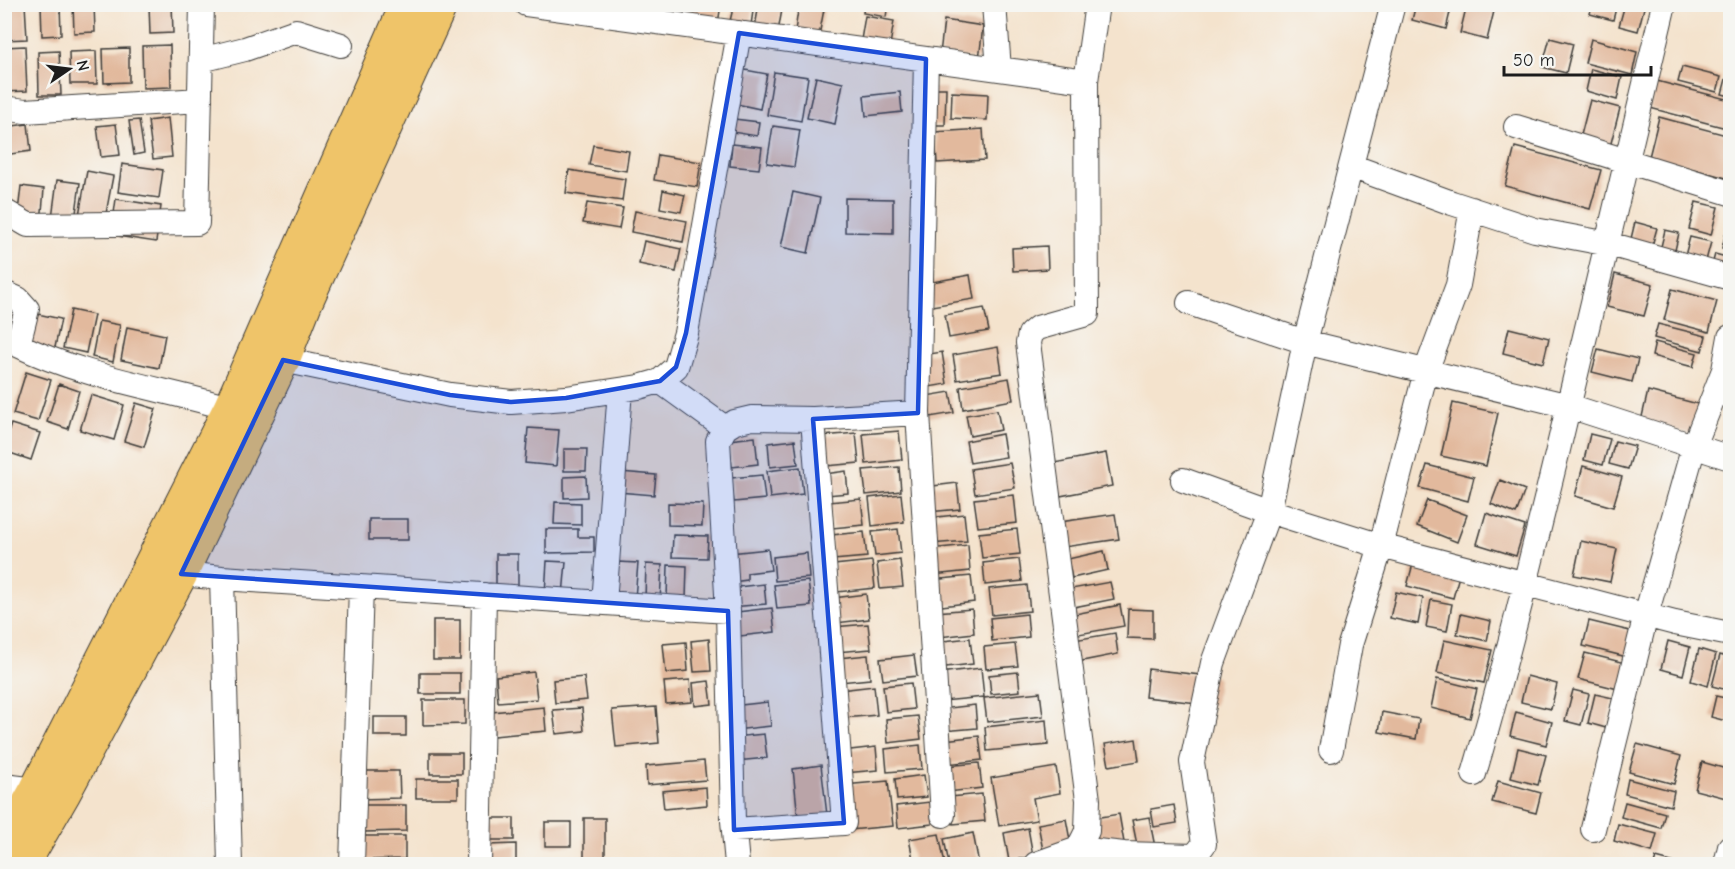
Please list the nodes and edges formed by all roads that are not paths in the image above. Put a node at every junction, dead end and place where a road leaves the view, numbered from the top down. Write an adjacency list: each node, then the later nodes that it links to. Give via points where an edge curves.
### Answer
1 (202, 4): 12 (street)
2 (407, 4): 34 (main road)
3 (441, 4): 29 (main road)
4 (526, 4): 9 (street)
5 (994, 4): 13 (street)
6 (1096, 4): 14 (street)
7 (1393, 4): 19 (street)
8 (1664, 4): 18 (street)
9 (740, 33): 11 (street); 31 (street, via 686,333 676,367)
10 (341, 45): 12 (street, via 296,31)
11 (926, 59): 13 (street); 35 (street)
12 (201, 60): 15 (street)
13 (999, 69): 14 (street)
14 (1086, 81): 60 (street, via 1087,314 1037,328 1028,343 1088,800 1087,831)
15 (200, 100): 16 (street, via 25,111); 22 (street, via 197,223 28,225)
16 (4, 108)
17 (1516, 127): 18 (street)
18 (1628, 160): 20 (street); 23 (street)
19 (1351, 166): 21 (street); 28 (street)
20 (1731, 193)
21 (1472, 209): 23 (street, via 1535,230); 30 (street, via 1458,285)
22 (4, 211)
23 (1609, 244): 24 (street); 33 (street)
24 (1731, 278)
25 (4, 292): 34 (street, via 27,309 18,345 74,367)
26 (1189, 303): 28 (street)
27 (1731, 337): 38 (street, via 1724,370)
28 (1305, 342): 30 (street); 41 (street)
29 (283, 360): 32 (street, via 450,395 512,402); 34 (main road)
30 (1426, 371): 33 (street); 42 (street)
31 (660, 381): 32 (street); 37 (street)
32 (620, 390): 48 (street)
33 (1569, 406): 38 (street); 45 (street)
34 (243, 412): 43 (main road); 54 (main road)
35 (918, 413): 36 (street); 55 (street)
36 (813, 419): 37 (street, via 752,418); 57 (street, via 844,823)
37 (725, 428): 49 (street, via 718,441)
38 (1694, 446): 39 (street); 50 (street)
39 (1731, 458)
40 (1183, 480): 41 (street)
41 (1269, 511): 42 (street); 60 (street, via 1213,663 1192,762 1204,844 1195,856)
42 (1381, 546): 45 (street); 52 (street, via 1350,645)
43 (180, 574): 44 (street); 61 (main road)
44 (222, 578): 46 (street); 62 (street)
45 (1526, 584): 50 (street); 53 (street)
46 (361, 587): 47 (street); 63 (street)
47 (484, 595): 48 (street); 64 (street)
48 (604, 603): 49 (street)
49 (728, 611): 57 (street)
50 (1646, 615): 51 (street); 56 (street)
51 (1731, 634)
52 (1331, 750)
53 (1474, 774)
54 (20, 788): 58 (main road)
55 (943, 815)
56 (1593, 829)
57 (734, 831): 65 (street)
58 (4, 847)
59 (1731, 847): 67 (street)
60 (1078, 849): 66 (street)
61 (23, 864)
62 (230, 864)
63 (352, 864)
64 (479, 864)
65 (737, 864)
66 (1036, 864)
67 (1726, 864)

